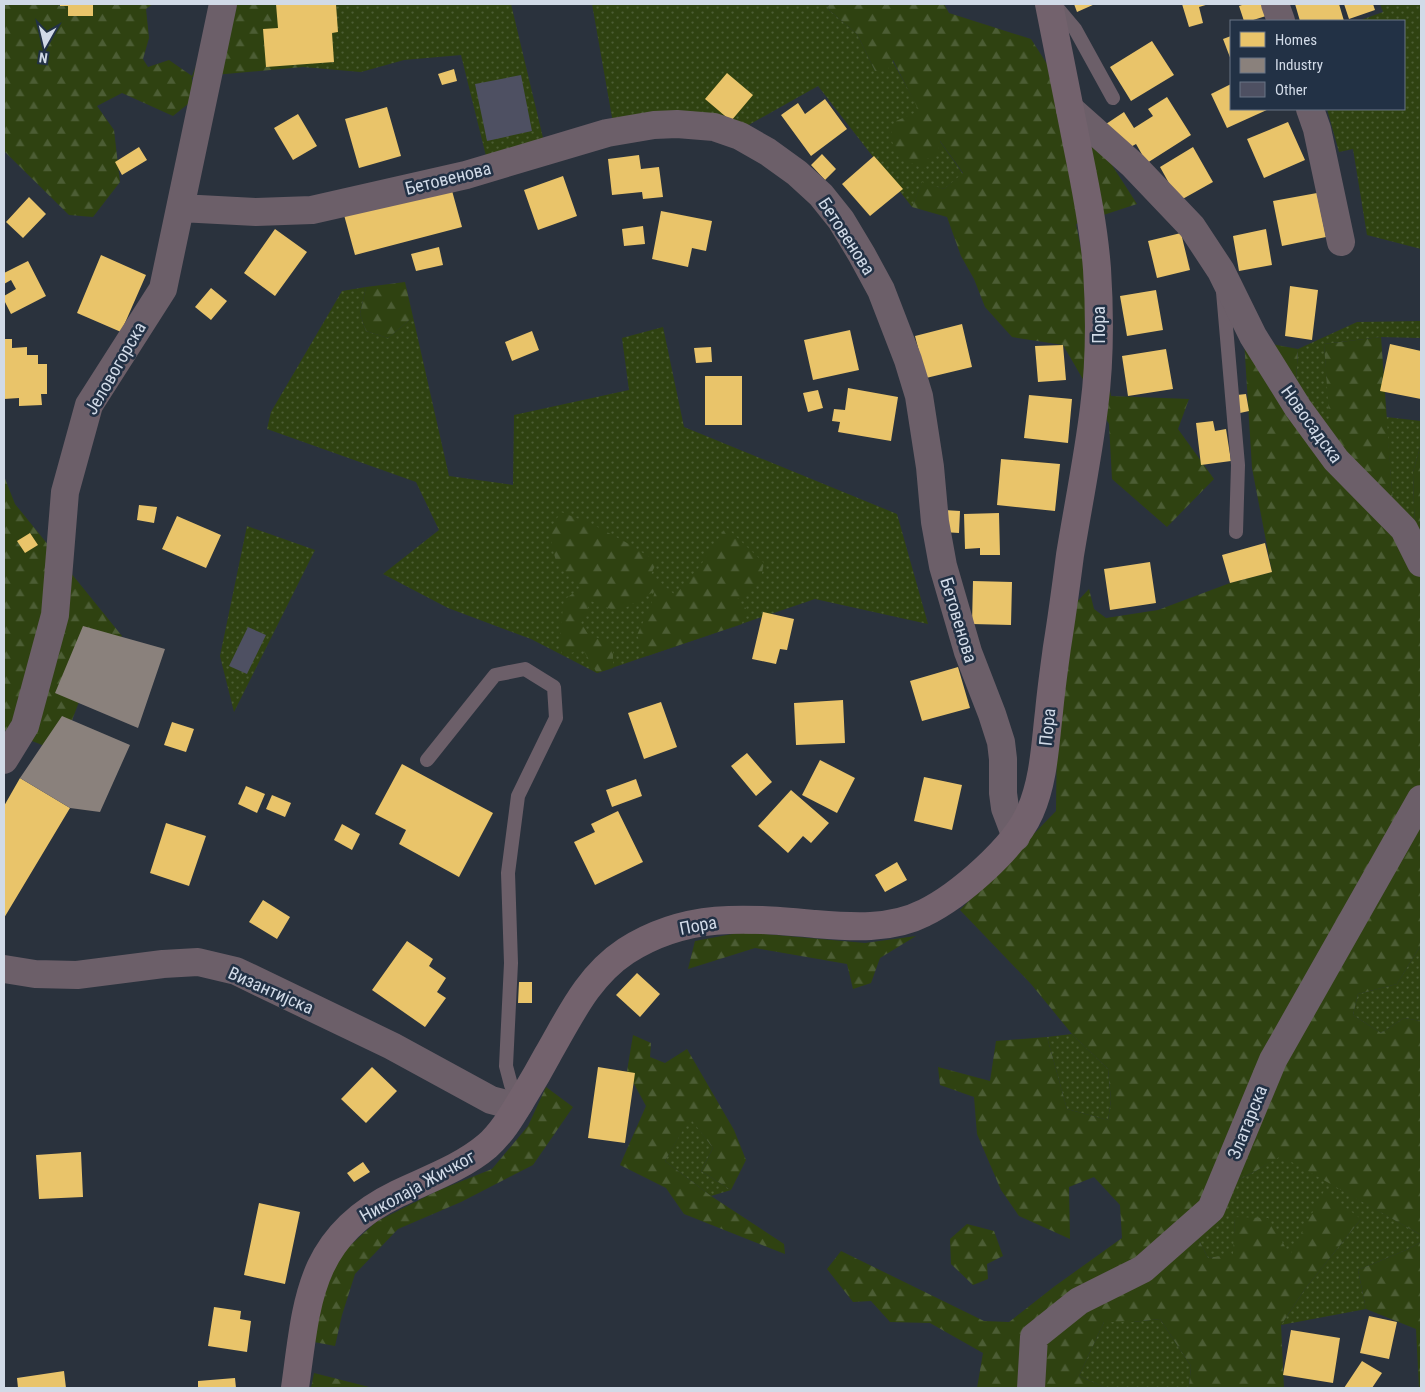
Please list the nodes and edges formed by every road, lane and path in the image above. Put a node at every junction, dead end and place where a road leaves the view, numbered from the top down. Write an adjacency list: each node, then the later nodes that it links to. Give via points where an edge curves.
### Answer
1 (223, 4): 9 (street, Јеловогорска)
2 (1049, 4): 7 (street, Пора)
3 (1054, 4): 6 (lane, via 1075,29)
4 (1275, 4): 5 (street)
5 (1281, 20)
6 (1114, 98)
7 (1070, 109): 11 (street, Новосадска, via 1132,165 1192,227); 17 (street, Пора, via 1097,265 1097,375 1043,766 1032,808)
8 (1310, 110): 10 (street)
9 (180, 208): 14 (street, Јеловогорска, via 163,289 89,405 65,492 55,614 25,726); 17 (street, Бетовенова, via 256,212 312,210 466,175 607,132 654,125 714,127 740,136 797,173 826,201 862,255 908,360 919,396 943,566 968,652 1001,742 1005,808)
10 (1341, 242)
11 (1221, 271): 12 (lane, Новосадска, via 1238,465); 13 (street, Новосадска, via 1253,336 1298,408 1336,460 1404,529)
12 (1236, 532)
13 (1421, 563)
14 (4, 760)
15 (427, 760): 19 (lane, via 495,675 524,669 554,686 556,718 518,796 508,873 511,963 506,1066)
16 (1421, 799): 21 (street, Златарска, via 1273,1060 1211,1209 1143,1268 1079,1301 1034,1336)
17 (1016, 837): 19 (street, Пора, via 956,892 910,919 856,927 754,919 713,920 662,933 636,946 603,970 583,993)
18 (4, 969): 19 (street, Византијска, via 35,974 77,974 198,962 236,970 392,1046 491,1100)
19 (519, 1104): 20 (street, Николаја Жичког, via 499,1134 478,1153 374,1206 354,1220 334,1242 312,1288)
20 (295, 1388)
21 (1031, 1388)

